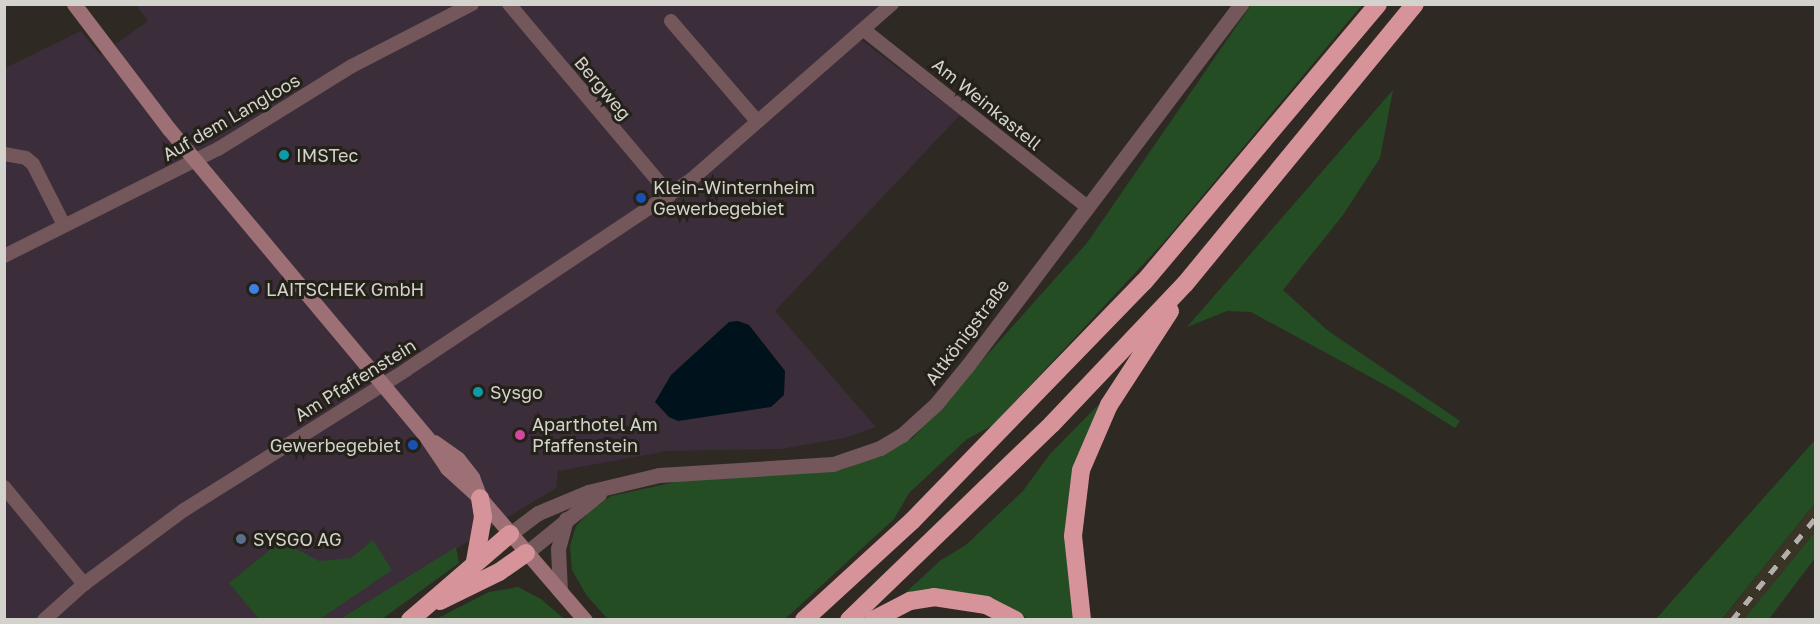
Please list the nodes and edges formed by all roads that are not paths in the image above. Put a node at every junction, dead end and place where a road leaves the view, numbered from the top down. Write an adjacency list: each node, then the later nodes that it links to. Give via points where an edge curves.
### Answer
1 (74, 4): 12 (main road)
2 (472, 4): 12 (street, Auf dem Langloos, via 352,66)
3 (509, 4): 13 (street, Bergweg)
4 (892, 4): 9 (street)
5 (1241, 4): 14 (street, Altkönigstraße)
6 (1378, 4): 31 (highway, via 1144,282 912,521)
7 (1415, 4): 17 (highway)
8 (671, 21): 10 (street)
9 (864, 30): 10 (street); 14 (street, Am Weinkastell)
10 (757, 121): 13 (street, Am Pfaffenstein)
11 (4, 154): 15 (street, via 26,158 33,164)
12 (195, 161): 15 (street, Auf dem Langloos); 18 (main road)
13 (670, 195): 18 (street, Am Pfaffenstein)
14 (1088, 207): 20 (street, Altkönigstraße, via 936,404 880,447 855,458 813,468 659,475)
15 (64, 225): 16 (street, Auf dem Langloos)
16 (4, 256)
17 (1185, 284): 32 (highway, via 1053,424); 35 (highway, via 1109,405 1081,470 1073,536)
18 (382, 384): 21 (main road, via 447,468); 26 (street, Am Pfaffenstein, via 184,510)
19 (4, 487): 26 (street)
20 (607, 489): 22 (street, Altkönigstraße); 23 (street, Altkönigstraße, via 561,502)
21 (480, 498): 23 (main road); 25 (highway, via 483,517)
22 (566, 519): 24 (street, Altkönigstraße); 27 (street, via 558,549)
23 (510, 534): 24 (main road); 25 (highway)
24 (526, 552): 27 (main road); 28 (highway, via 499,572)
25 (475, 561): 28 (highway)
26 (84, 584): 29 (street, Am Pfaffenstein)
27 (560, 591): 30 (main road)
28 (417, 615)
29 (44, 620)
30 (585, 620)
31 (804, 620)
32 (849, 620)
33 (873, 620): 34 (highway, via 910,601 934,597 987,605)
34 (1015, 620)
35 (1082, 620)

